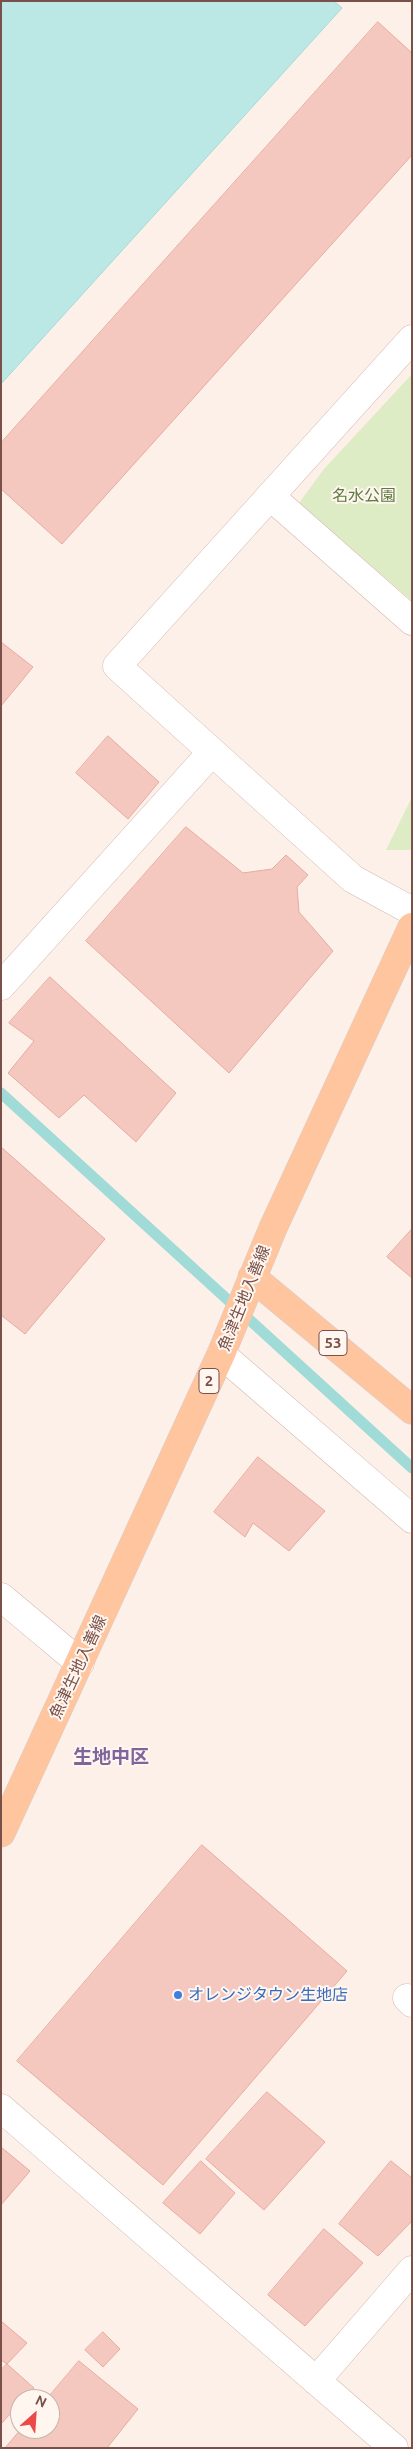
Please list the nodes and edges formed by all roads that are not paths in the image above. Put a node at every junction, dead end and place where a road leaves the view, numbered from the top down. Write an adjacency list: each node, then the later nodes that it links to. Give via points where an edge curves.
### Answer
1 (412, 339): 2 (street)
2 (270, 496): 3 (street); 4 (street, via 117,666)
3 (412, 621)
4 (212, 752): 5 (street, via 353,880); 7 (street)
5 (412, 911)
6 (412, 926): 8 (main road, 魚津生地入善線 / 2)
7 (1, 986)
8 (252, 1277): 9 (main road, 魚津生地入善線 / 2); 10 (main road, 53)
9 (221, 1354): 11 (street); 13 (main road, 魚津生地入善線 / 2)
10 (412, 1410)
11 (412, 1519)
12 (1, 1597): 13 (street)
13 (80, 1663): 14 (main road, 魚津生地入善線 / 2)
14 (1, 1833)
15 (1, 2108): 17 (street)
16 (412, 2270): 17 (street)
17 (316, 2381): 18 (street)
18 (394, 2448)

